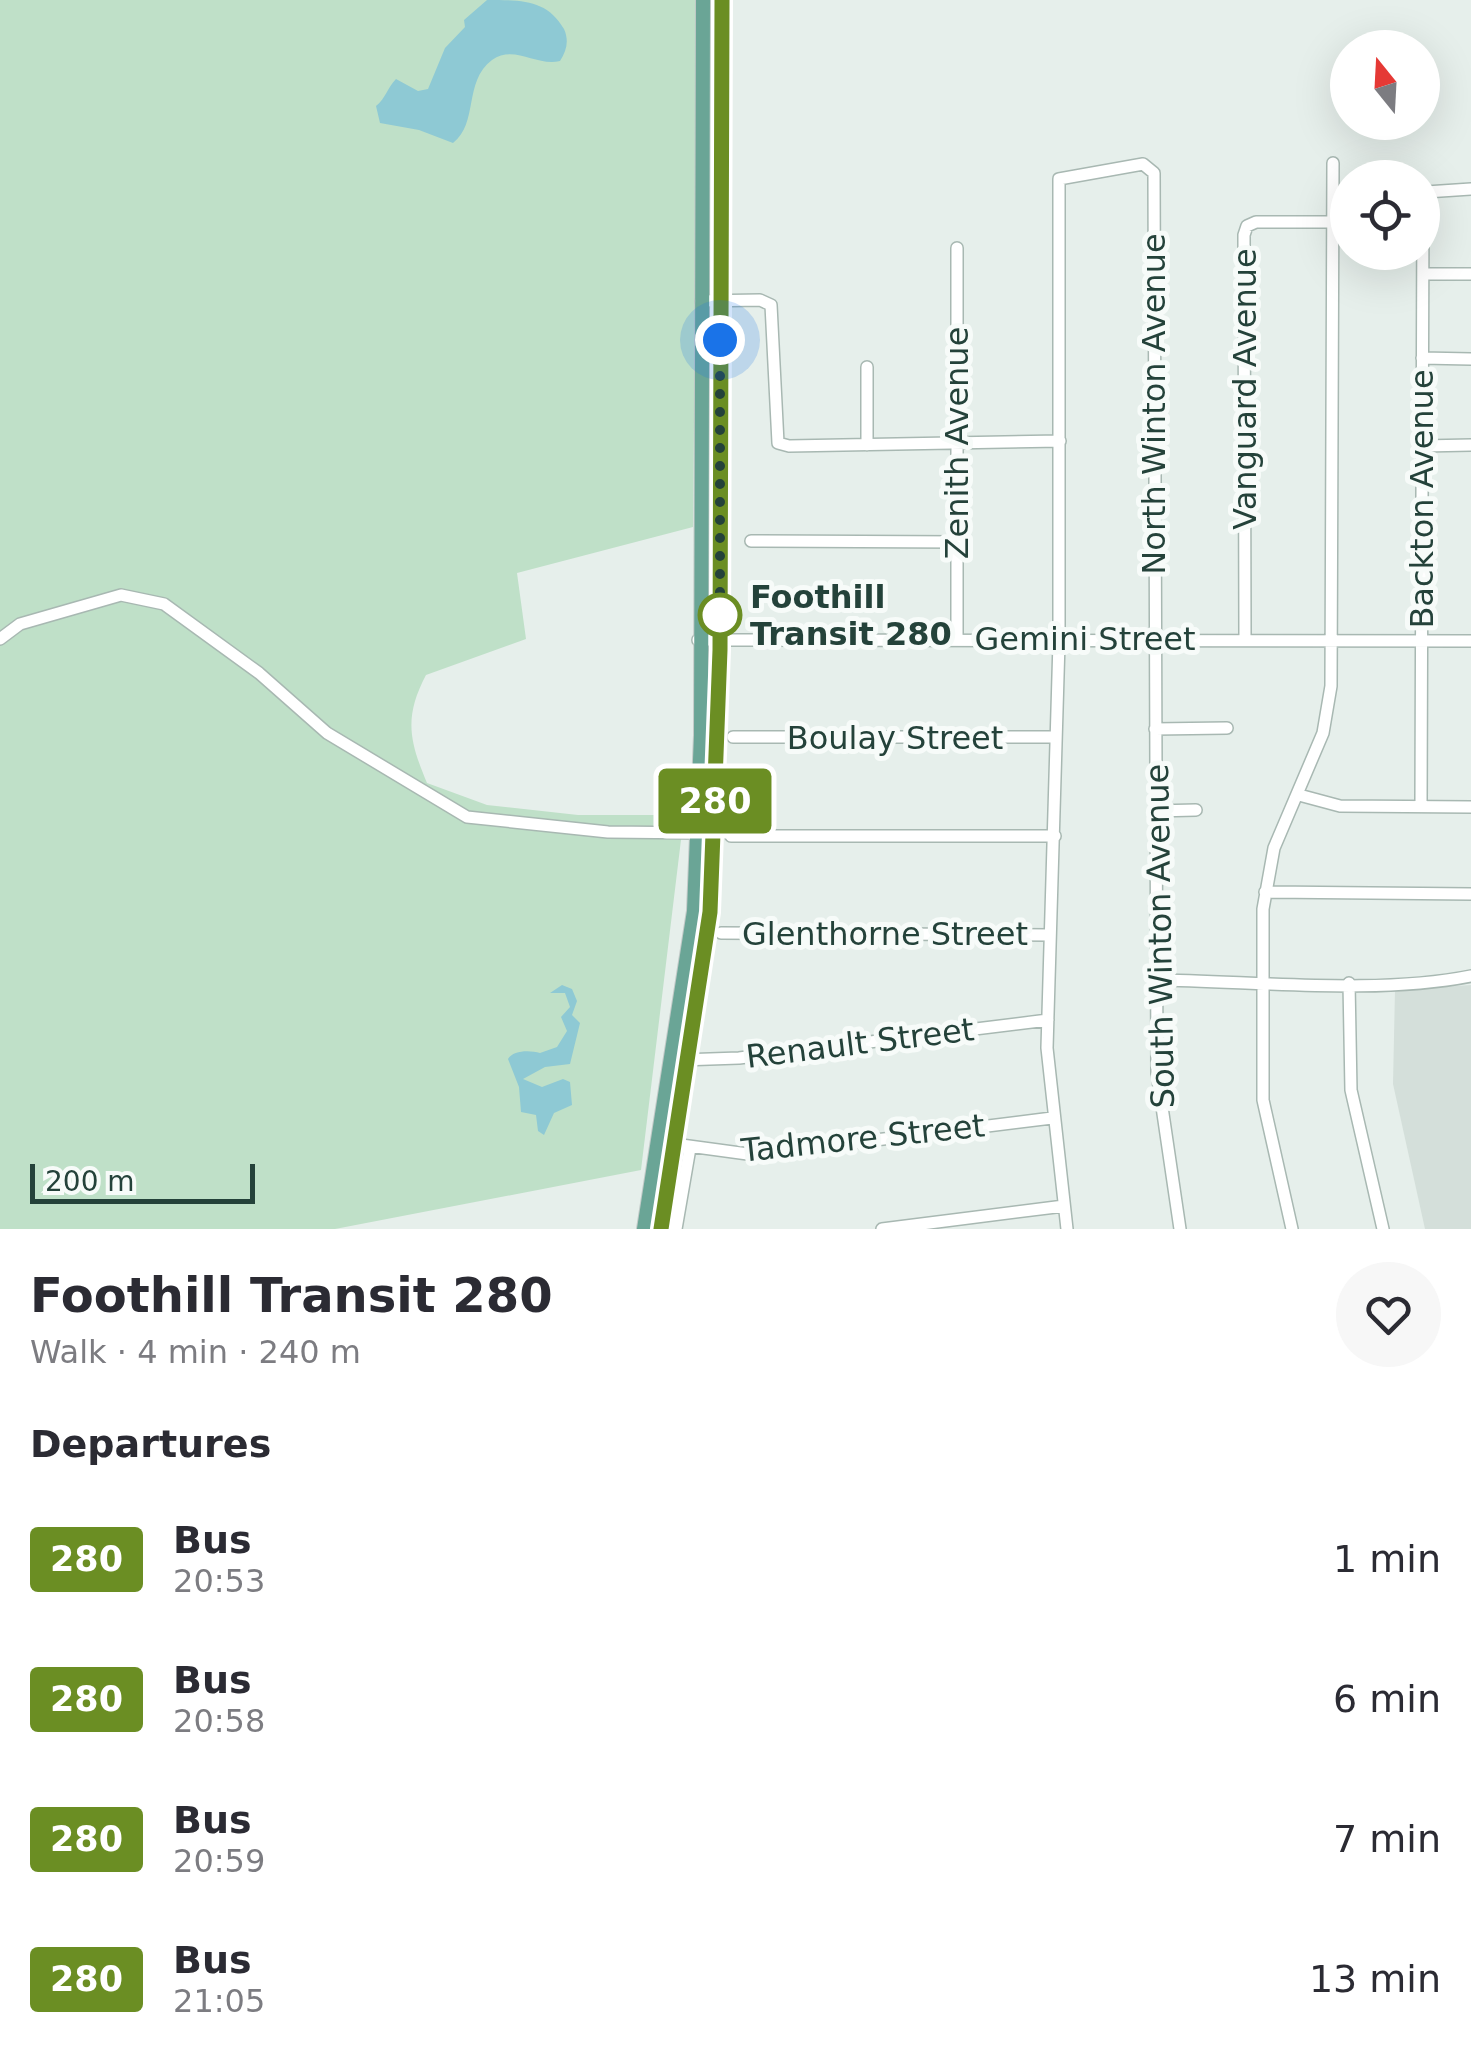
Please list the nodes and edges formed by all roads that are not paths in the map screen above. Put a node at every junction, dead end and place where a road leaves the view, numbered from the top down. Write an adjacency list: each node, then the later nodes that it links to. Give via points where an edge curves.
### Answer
1 (702, 0): 9 (main road)
2 (722, 0): 10 (main road)
3 (1471, 190): 7 (street, Backton Avenue, via 1426,192)
4 (1330, 222): 23 (street, Vanguard Avenue, via 1256,222 1244,235)
5 (957, 248): 16 (street, Zenith Avenue)
6 (1333, 270): 26 (street)
7 (1424, 274): 8 (street); 11 (street, Backton Avenue)
8 (1471, 274)
9 (701, 301): 10 (street); 19 (main road)
10 (720, 301): 15 (street, via 771,305 778,443); 22 (main road)
11 (1422, 358): 12 (street); 18 (street, Backton Avenue)
12 (1471, 359)
13 (867, 367): 15 (street)
14 (1060, 442): 16 (street); 30 (street, North Winton Avenue, via 1059,178 1104,167 1152,167); 32 (street)
15 (867, 445): 16 (street)
16 (957, 445): 21 (street, Zenith Avenue)
17 (1471, 445): 18 (street)
18 (1424, 446): 29 (street, Backton Avenue)
19 (699, 538): 22 (main road); 27 (main road)
20 (751, 541): 21 (street)
21 (958, 542): 25 (street, Zenith Avenue)
22 (720, 573): 28 (main road)
23 (1245, 638): 26 (street, Gemini Street); 30 (street, Gemini Street)
24 (0, 639): 42 (street, via 20,624 121,595 164,604 327,732 466,817 608,832)
25 (958, 639): 28 (street, Gemini Street); 32 (street, Gemini Street)
26 (1331, 639): 29 (street, Gemini Street); 37 (street, via 1323,733)
27 (698, 640): 28 (street, Gemini Street); 42 (main road)
28 (720, 640): 43 (main road)
29 (1420, 640): 31 (street, Gemini Street); 38 (street, Backton Avenue)
30 (1154, 641): 32 (street, Gemini Street); 34 (street, South Winton Avenue)
31 (1471, 641)
32 (1059, 642): 36 (street)
33 (1226, 728): 34 (street)
34 (1155, 730): 41 (street, South Winton Avenue)
35 (734, 737): 36 (street, Boulay Street)
36 (1056, 737): 45 (street)
37 (1299, 795): 38 (street, via 1340,806); 46 (street, via 1274,848)
38 (1421, 806): 39 (street)
39 (1471, 807)
40 (1196, 810): 41 (street)
41 (1155, 811): 51 (street, South Winton Avenue, via 1164,895)
42 (696, 833): 43 (street); 55 (main road, via 694,911)
43 (714, 833): 56 (main road, via 710,912)
44 (731, 836): 45 (street)
45 (1055, 836): 49 (street)
46 (1265, 892): 47 (street); 52 (street)
47 (1471, 894)
48 (721, 932): 49 (street, Glenthorne Street)
49 (1049, 935): 54 (street)
50 (1471, 976): 53 (street)
51 (1156, 980): 52 (street); 66 (street, South Winton Avenue, via 1157,1074)
52 (1260, 981): 53 (street); 67 (street, via 1263,1100)
53 (1350, 983): 68 (street, via 1351,1090)
54 (1048, 1020): 56 (street, Renault Street); 57 (street)
55 (671, 1060): 56 (street, Renault Street); 61 (main road)
56 (688, 1060): 58 (main road)
57 (1052, 1118): 59 (street, Tadmore Street, via 754,1155); 60 (street)
58 (674, 1144): 59 (street, Tadmore Street); 62 (main road)
59 (690, 1148): 63 (street)
60 (1064, 1206): 64 (street); 65 (street)
61 (644, 1229)
62 (661, 1229)
63 (676, 1229)
64 (882, 1229)
65 (1067, 1229)
66 (1180, 1229)
67 (1292, 1229)
68 (1382, 1229)

